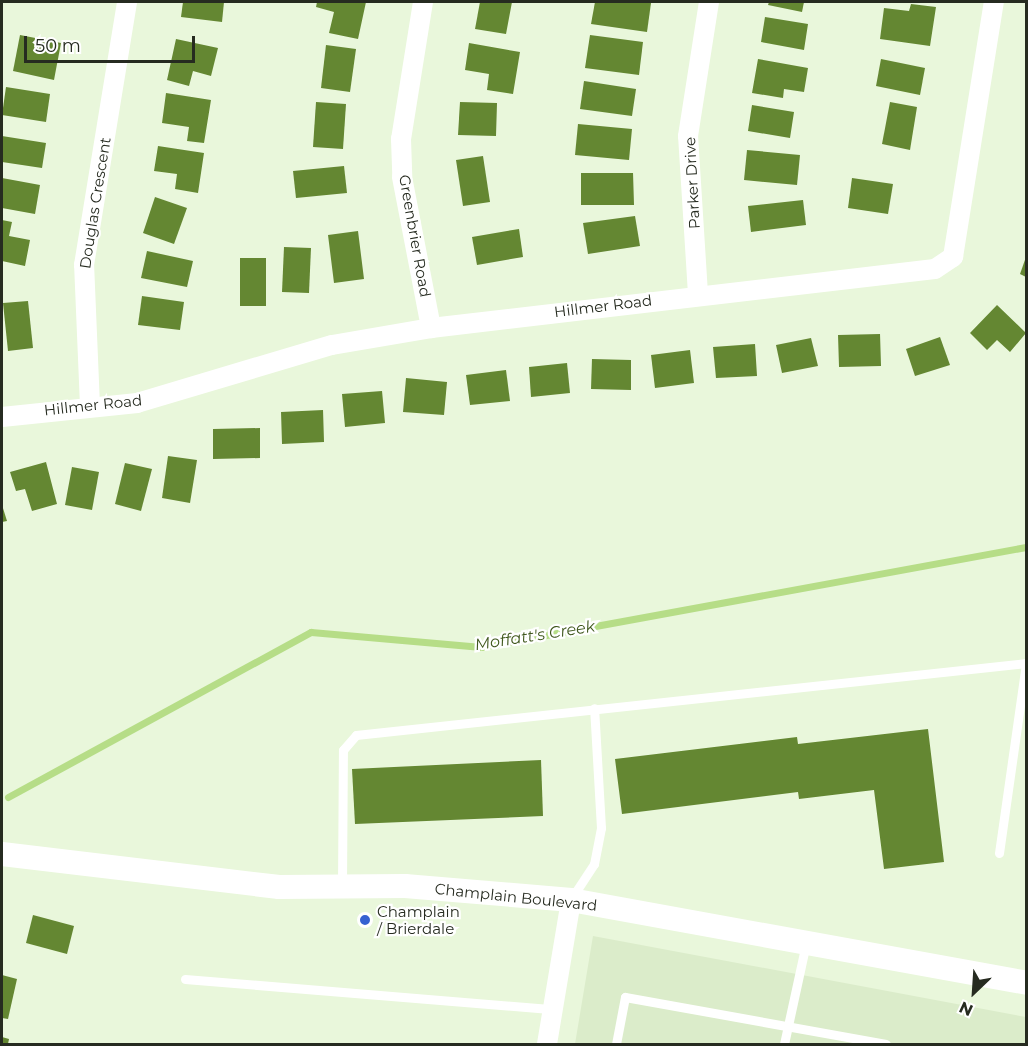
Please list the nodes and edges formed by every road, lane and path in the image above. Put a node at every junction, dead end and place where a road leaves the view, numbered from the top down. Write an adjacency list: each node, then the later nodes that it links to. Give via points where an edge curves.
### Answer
1 (128, 2): 7 (street, Douglas Crescent, via 84,265)
2 (423, 2): 6 (street, Greenbrier Road, via 401,139 402,177)
3 (710, 2): 5 (street, Parker Drive, via 688,136)
4 (994, 2): 5 (street, Hillmer Road, via 953,257 935,269)
5 (698, 294): 6 (street, Hillmer Road)
6 (431, 328): 7 (street, Hillmer Road, via 332,345 137,404)
7 (90, 406): 8 (street, Hillmer Road)
8 (2, 417)
9 (1026, 663): 10 (lane); 11 (lane)
10 (594, 708): 13 (lane, via 356,735 343,750); 14 (lane, via 602,828 594,864)
11 (999, 853)
12 (2, 854): 13 (street, Champlain Boulevard, via 251,885)
13 (342, 888): 14 (street, Champlain Boulevard, via 405,886)
14 (571, 900): 15 (street, Champlain Boulevard); 18 (street)
15 (807, 940): 17 (street, Champlain Boulevard); 19 (lane)
16 (185, 979): 18 (lane)
17 (1026, 983)
18 (553, 1009): 20 (street)
19 (788, 1025): 21 (lane, via 625,997); 22 (lane); 23 (lane)
20 (547, 1044)
21 (616, 1044)
22 (784, 1044)
23 (886, 1044)

